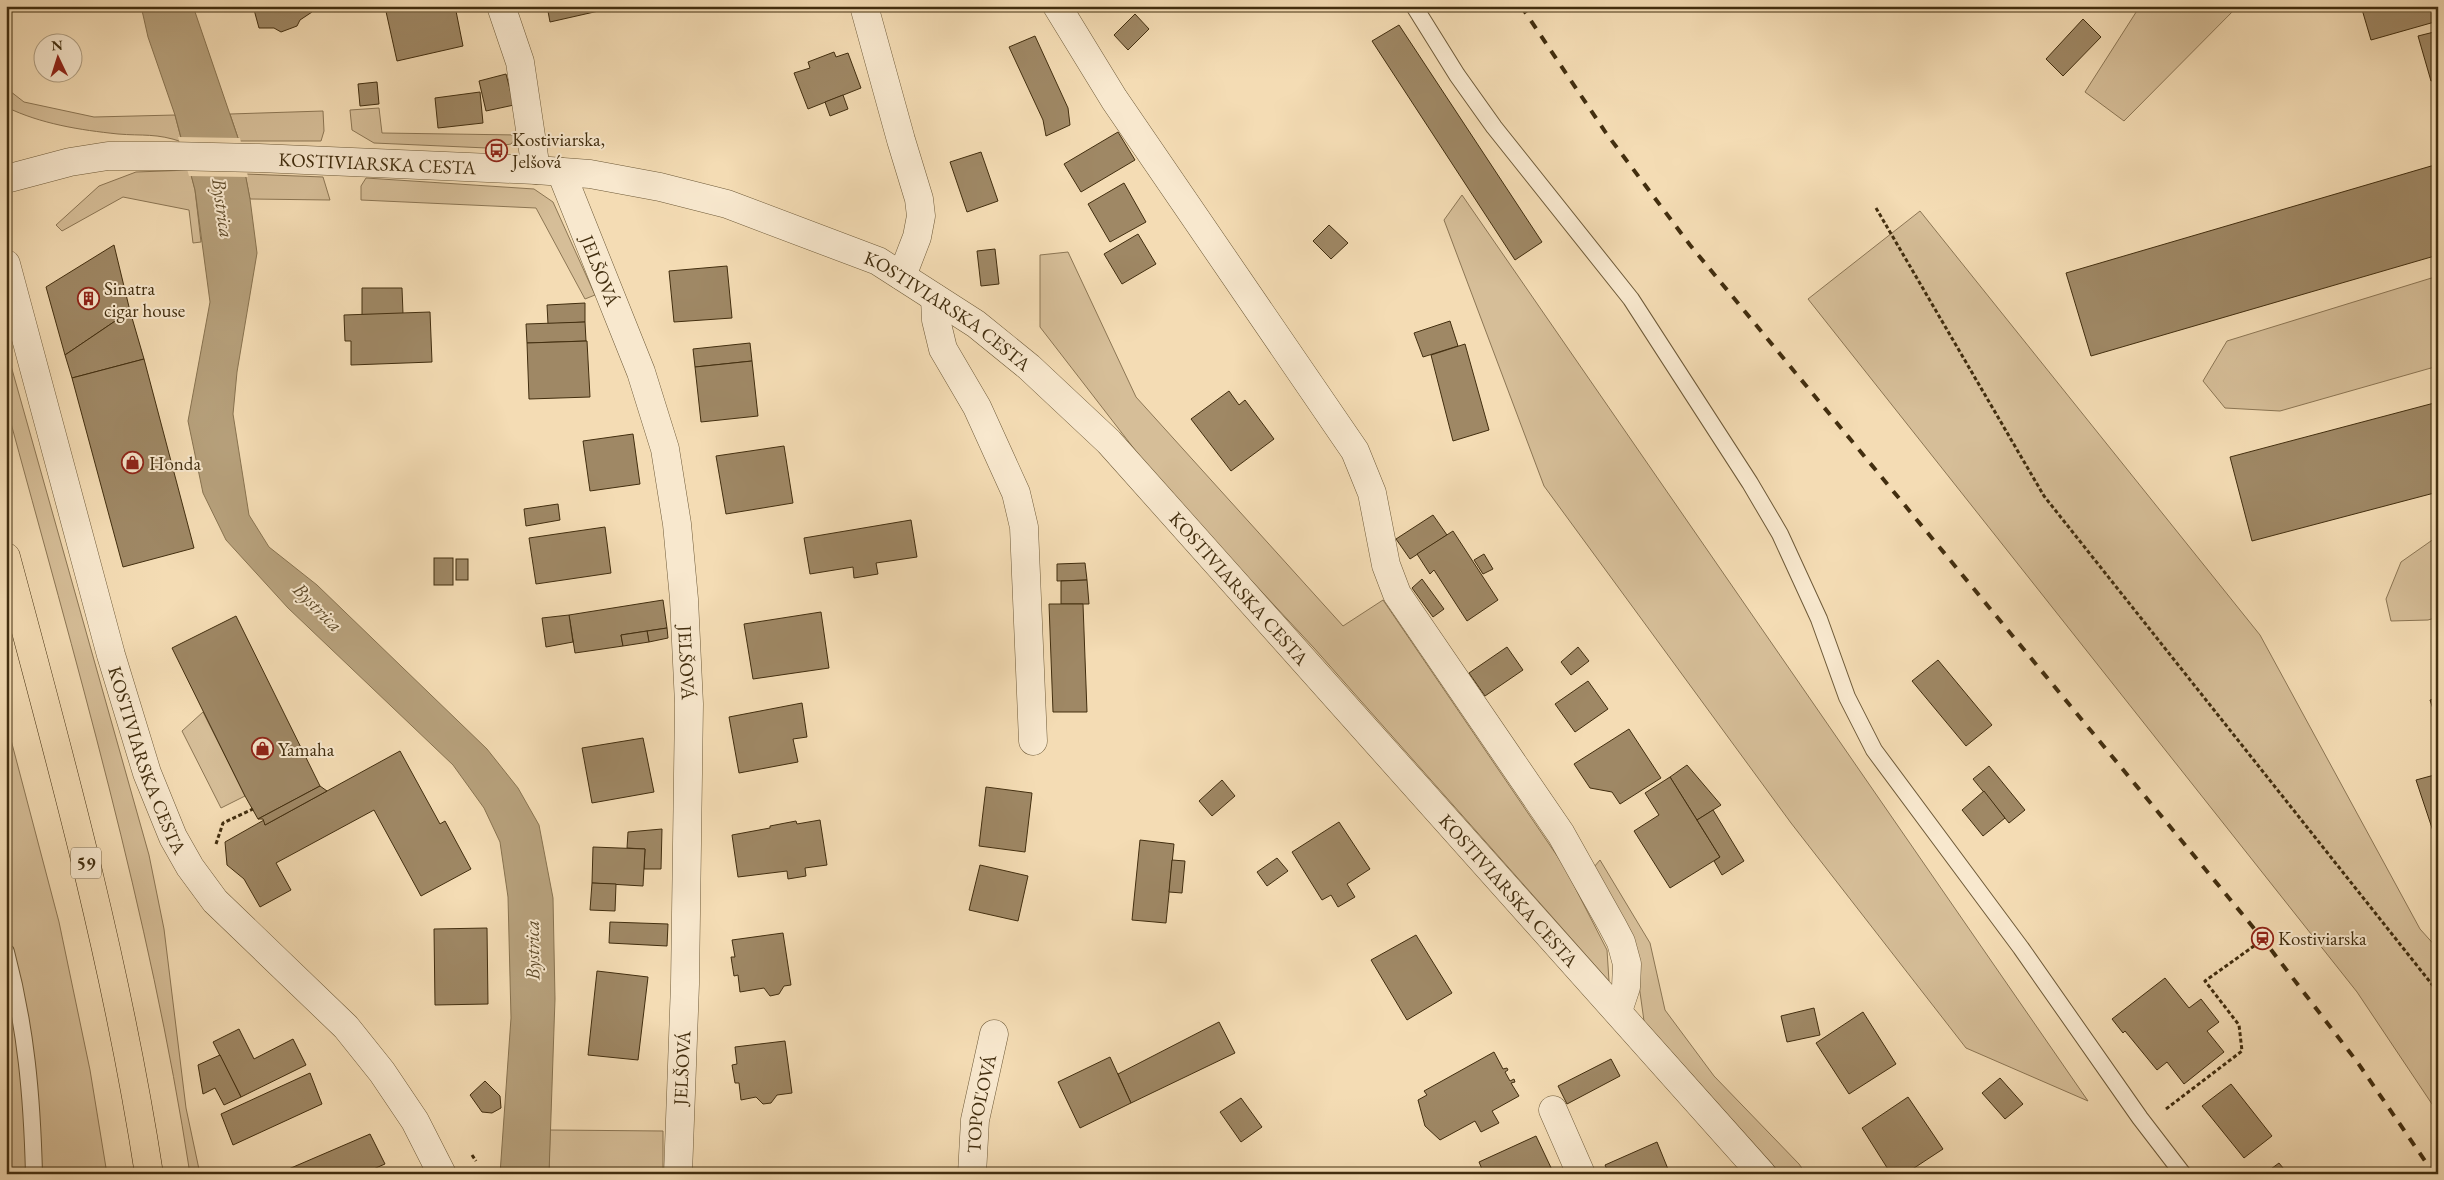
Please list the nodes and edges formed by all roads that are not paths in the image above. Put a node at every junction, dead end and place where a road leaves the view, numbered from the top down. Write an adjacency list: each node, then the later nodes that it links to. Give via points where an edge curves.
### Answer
1 (501, 6): 5 (street, JELŠOVÁ, via 520,62)
2 (864, 6): 8 (street, via 919,199 918,237)
3 (1057, 6): 13 (street, via 1114,99 1355,451 1372,494 1386,565 1397,594 1561,834 1621,942 1627,964 1626,987)
4 (1414, 6): 23 (lane, via 1494,127 1636,307 1750,483 1780,534 1819,619 1846,697 1874,750)
5 (548, 171): 6 (street, KOSTIVIARSKA CESTA, via 258,158 108,156 70,162); 8 (street, KOSTIVIARSKA CESTA, via 590,174 727,204 878,261); 19 (street, JELŠOVÁ, via 641,372 665,448 677,524 688,704 685,984)
6 (6, 179)
7 (6, 264): 18 (street, KOSTIVIARSKA CESTA, via 111,655 146,773 173,837 190,868 215,901 346,1026 415,1120)
8 (902, 276): 9 (street, KOSTIVIARSKA CESTA)
9 (935, 298): 11 (street, via 943,349 977,407 1016,493 1024,527); 13 (street, KOSTIVIARSKA CESTA, via 976,324 1029,367 1109,442)
10 (6, 557): 17 (main road, 59, via 100,919)
11 (1033, 741)
12 (6, 952): 16 (lane, via 22,1018)
13 (1618, 1011): 22 (street, KOSTIVIARSKA CESTA)
14 (994, 1034): 20 (street, TOPOĽOVÁ, via 975,1120)
15 (1553, 1110): 21 (street)
16 (34, 1174)
17 (149, 1174)
18 (442, 1174)
19 (678, 1174)
20 (972, 1174)
21 (1581, 1174)
22 (1762, 1174)
23 (2183, 1174)

